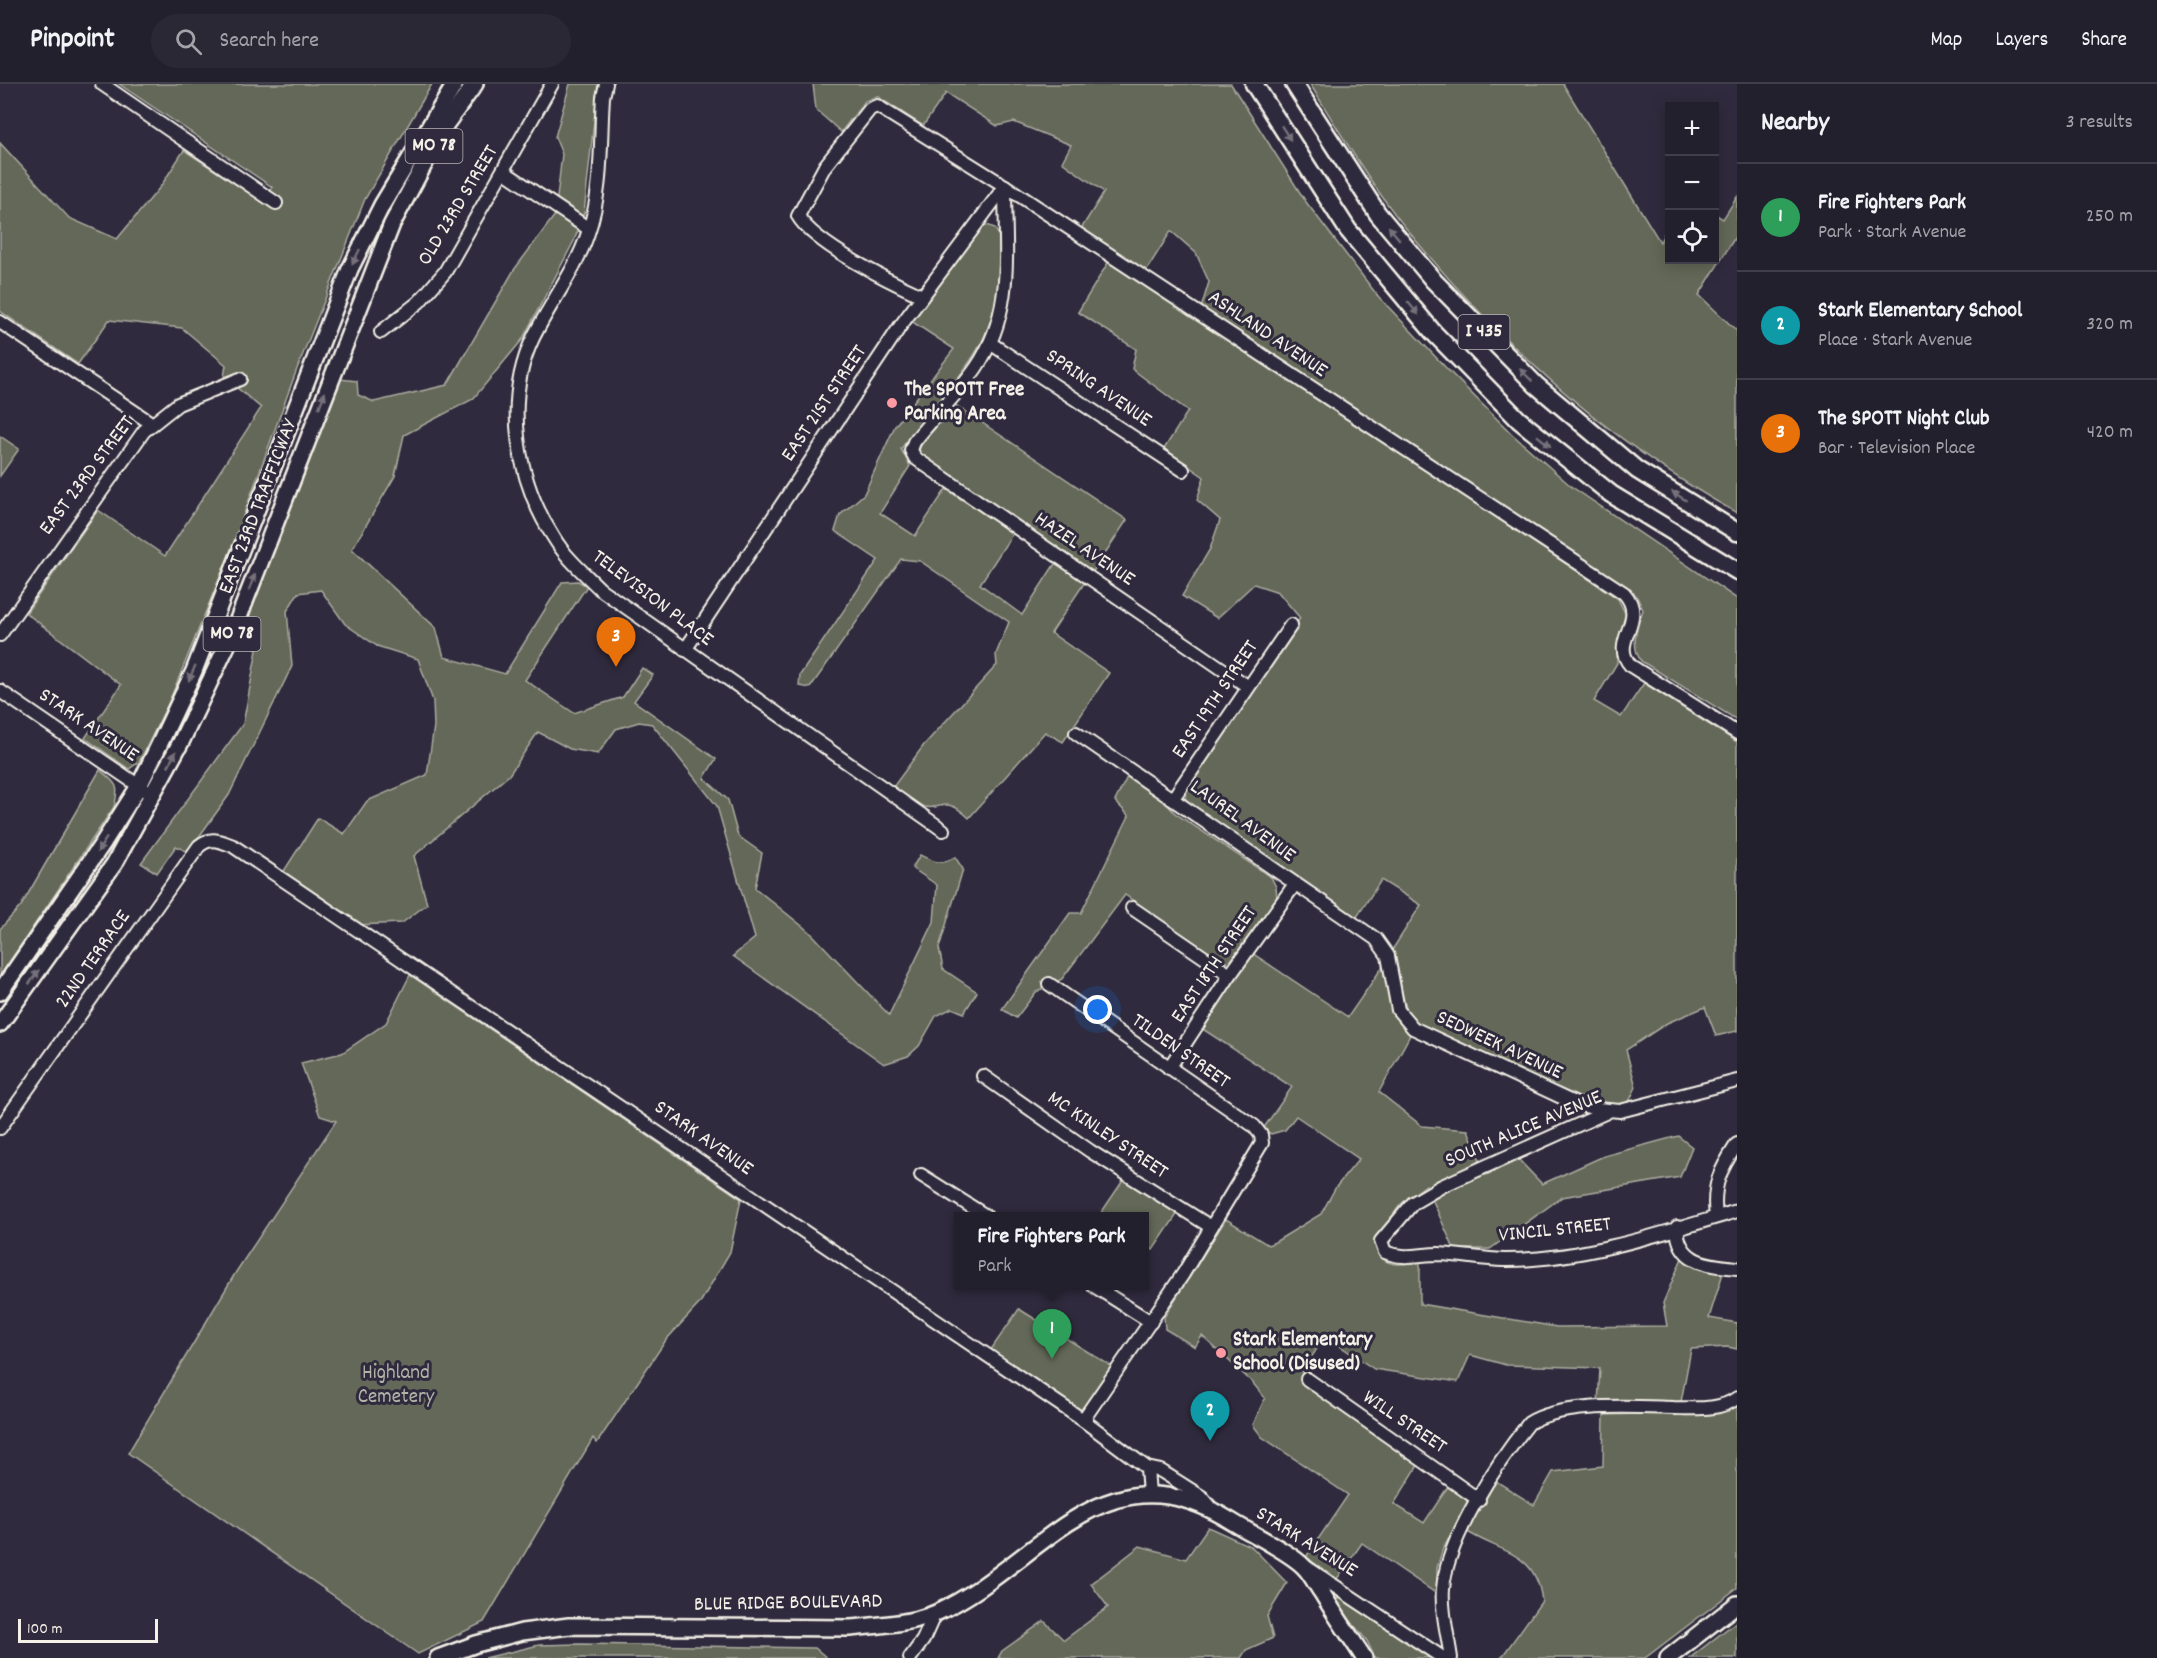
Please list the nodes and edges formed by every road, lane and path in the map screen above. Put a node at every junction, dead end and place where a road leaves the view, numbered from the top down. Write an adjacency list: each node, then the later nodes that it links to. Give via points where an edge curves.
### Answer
1 (102, 84): 10 (street)
2 (455, 84): 30 (main road, EAST 23RD TRAFFICWAY / MO 78, one-way to 30, via 382,205 350,269 194,671)
3 (475, 84): 31 (main road, EAST 23RD TRAFFICWAY / MO 78, one-way to 3, via 232,635 392,224 446,124)
4 (552, 84): 8 (street, OLD 23RD STREET)
5 (606, 84): 11 (street, TELEVISION PLACE, via 599,186)
6 (1254, 84): 20 (highway, I 435, one-way to 20, via 1348,230 1457,357 1519,420 1611,494)
7 (1294, 84): 19 (highway, I 435, one-way to 7, via 1637,470 1536,385 1434,281 1378,214)
8 (503, 171): 11 (street); 14 (street, OLD 23RD STREET, via 445,272 419,302)
9 (1005, 186): 12 (street, EAST 21ST STREET); 12 (street, ASHLAND AVENUE, via 876,106 825,166 798,216 802,222 858,263); 15 (street, via 1008,273); 29 (street, ASHLAND AVENUE, via 1624,593 1634,610 1623,654 1631,666)
10 (276, 203)
11 (589, 229): 25 (street, TELEVISION PLACE, via 532,340 524,365 517,417 523,466 540,515 573,563 600,589)
12 (922, 296): 25 (street, EAST 21ST STREET)
13 (0, 322): 17 (street)
14 (381, 332)
15 (990, 343): 18 (street, SPRING AVENUE); 26 (street, HAZEL AVENUE, via 975,369 916,440 911,450 915,458)
16 (240, 379): 17 (street, EAST 23RD STREET, via 178,404)
17 (151, 423): 24 (street, EAST 23RD STREET, via 78,520)
18 (1183, 470)
19 (1734, 530)
20 (1722, 563): 21 (highway, I 435); 22 (highway)
21 (1737, 571)
22 (1737, 576)
23 (1291, 625): 26 (street, EAST 19TH STREET)
24 (0, 635)
25 (685, 650): 33 (street, TELEVISION PLACE)
26 (1247, 686): 32 (street, EAST 19TH STREET)
27 (0, 691): 30 (street, STARK AVENUE)
28 (1076, 733): 32 (street, LAUREL AVENUE)
29 (1737, 733)
30 (139, 786): 31 (street, STARK AVENUE); 40 (main road, EAST 23RD TRAFFICWAY / MO 78, one-way to 40)
31 (154, 795): 41 (main road, EAST 23RD TRAFFICWAY / MO 78, one-way to 31, via 114,864)
32 (1174, 797): 35 (street, LAUREL AVENUE)
33 (943, 830)
34 (233, 846): 46 (street, 22ND TERRACE, via 216,839 199,846); 60 (street, STARK AVENUE)
35 (1295, 884): 37 (street, EAST 18TH STREET); 39 (street, LAUREL AVENUE, via 1377,939 1388,956)
36 (1132, 908): 37 (street)
37 (1230, 975): 42 (street, EAST 18TH STREET)
38 (1049, 984): 42 (street, TILDEN STREET)
39 (1394, 991): 45 (street, SEDWEEK AVENUE, via 1398,1010 1413,1028 1576,1104)
40 (0, 992)
41 (0, 1024)
42 (1169, 1068): 52 (street, TILDEN STREET, via 1254,1126 1262,1143)
43 (983, 1076): 52 (street, MC KINLEY STREET, via 1090,1151)
44 (1737, 1082): 45 (street, SOUTH ALICE AVENUE, via 1620,1111)
45 (1610, 1110): 54 (street, SOUTH ALICE AVENUE, via 1442,1186 1413,1203)
46 (0, 1128)
47 (1737, 1144): 51 (street, via 1717,1177)
48 (921, 1175): 50 (street)
49 (1737, 1211): 51 (street, VINCIL STREET)
50 (980, 1212)
51 (1716, 1217): 53 (street, VINCIL STREET)
52 (1211, 1227): 57 (street)
53 (1677, 1227): 54 (street, VINCIL STREET, via 1625,1243 1503,1260 1436,1254 1397,1257 1385,1252); 55 (street, via 1677,1243 1684,1252 1696,1260)
54 (1381, 1241)
55 (1737, 1268)
56 (1100, 1290): 57 (street)
57 (1151, 1322): 60 (street)
58 (1306, 1379): 63 (street, WILL STREET)
59 (1734, 1400): 63 (street, via 1708,1408 1593,1409 1543,1414 1529,1423)
60 (1083, 1420): 61 (street, STARK AVENUE)
61 (1147, 1468): 62 (street); 64 (street, STARK AVENUE, via 1161,1471 1202,1497)
62 (1149, 1494): 64 (main road, BLUE RIDGE BOULEVARD, via 1185,1498); 67 (main road, BLUE RIDGE BOULEVARD, via 1121,1497 1090,1509)
63 (1479, 1500): 72 (street, via 1447,1560 1443,1592)
64 (1213, 1510): 65 (main road, STARK AVENUE)
65 (1303, 1565): 70 (main road); 71 (street, STARK AVENUE)
66 (1737, 1604): 73 (main road)
67 (935, 1613): 68 (main road, BLUE RIDGE BOULEVARD, via 851,1628 570,1626 510,1635); 69 (street)
68 (438, 1658)
69 (910, 1658)
70 (1364, 1658)
71 (1443, 1658)
72 (1451, 1658)
73 (1668, 1658)

